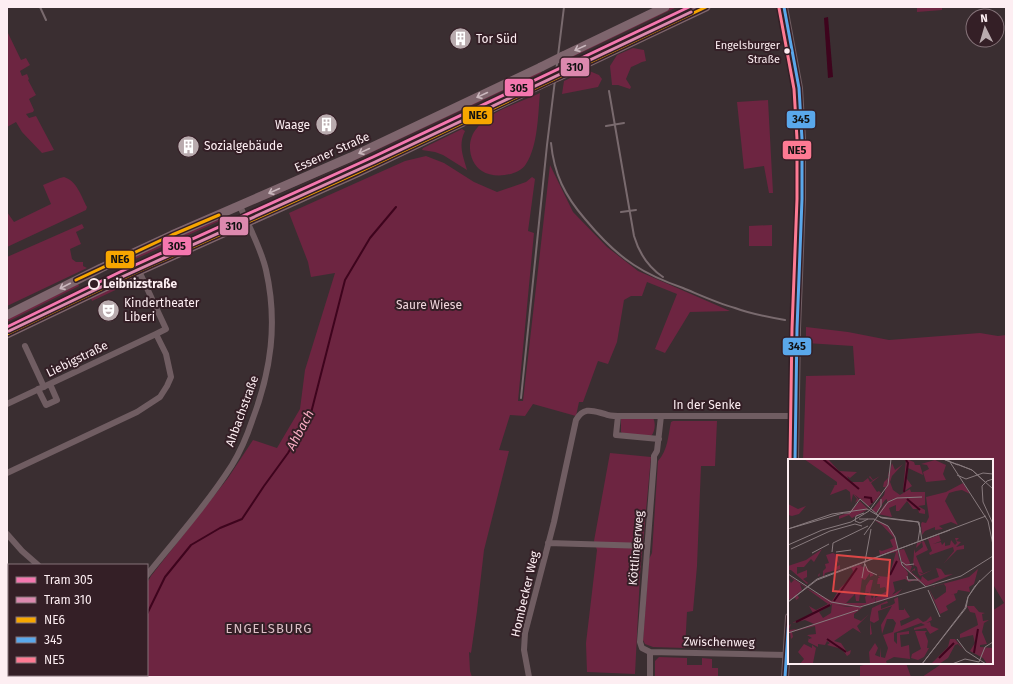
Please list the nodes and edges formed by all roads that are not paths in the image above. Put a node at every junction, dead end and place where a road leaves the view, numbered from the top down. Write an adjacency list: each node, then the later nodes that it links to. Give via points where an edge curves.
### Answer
1 (665, 7): 4 (main road, Essener Straße, one-way to 4, bridge, via 351,157)
2 (706, 7): 5 (main road, bridge)
3 (784, 7): 16 (street, via 798,88 802,139)
4 (240, 206): 5 (street, Ahbachstraße); 7 (main road, Essener Straße, one-way to 7, via 101,268)
5 (247, 223): 6 (main road); 24 (street, Ahbachstraße, via 263,260 269,286 271,347 264,387 246,437 232,464)
6 (141, 275): 8 (main road); 9 (street, via 166,329)
7 (7, 315)
8 (7, 334)
9 (156, 334): 11 (street, Liebigstraße); 19 (street, via 166,354 171,376 160,397 137,412)
10 (25, 346): 11 (street)
11 (47, 385): 12 (street, Liebigstraße); 12 (street, via 57,400 46,405)
12 (38, 389): 13 (street, Liebigstraße)
13 (7, 404)
14 (618, 416): 15 (street, In der Senke); 17 (street, via 616,435); 21 (street, In der Senke, via 587,411 580,414 576,420)
15 (661, 416): 16 (street, In der Senke); 17 (street, Köttlingerweg)
16 (796, 416): 18 (street)
17 (659, 439): 22 (street, Köttlingerweg, via 654,456)
18 (795, 459)
19 (7, 473)
20 (7, 534): 23 (street)
21 (548, 544): 22 (street, Hombecker Weg); 28 (street, Hombecker Weg, via 525,633 524,650)
22 (647, 546): 26 (street, Köttlingerweg, via 640,642 642,648)
23 (37, 564)
24 (148, 574)
25 (788, 636): 27 (street)
26 (650, 652): 27 (street, Zwischenweg); 29 (street)
27 (787, 655): 30 (street)
28 (529, 677)
29 (650, 677)
30 (785, 677)

